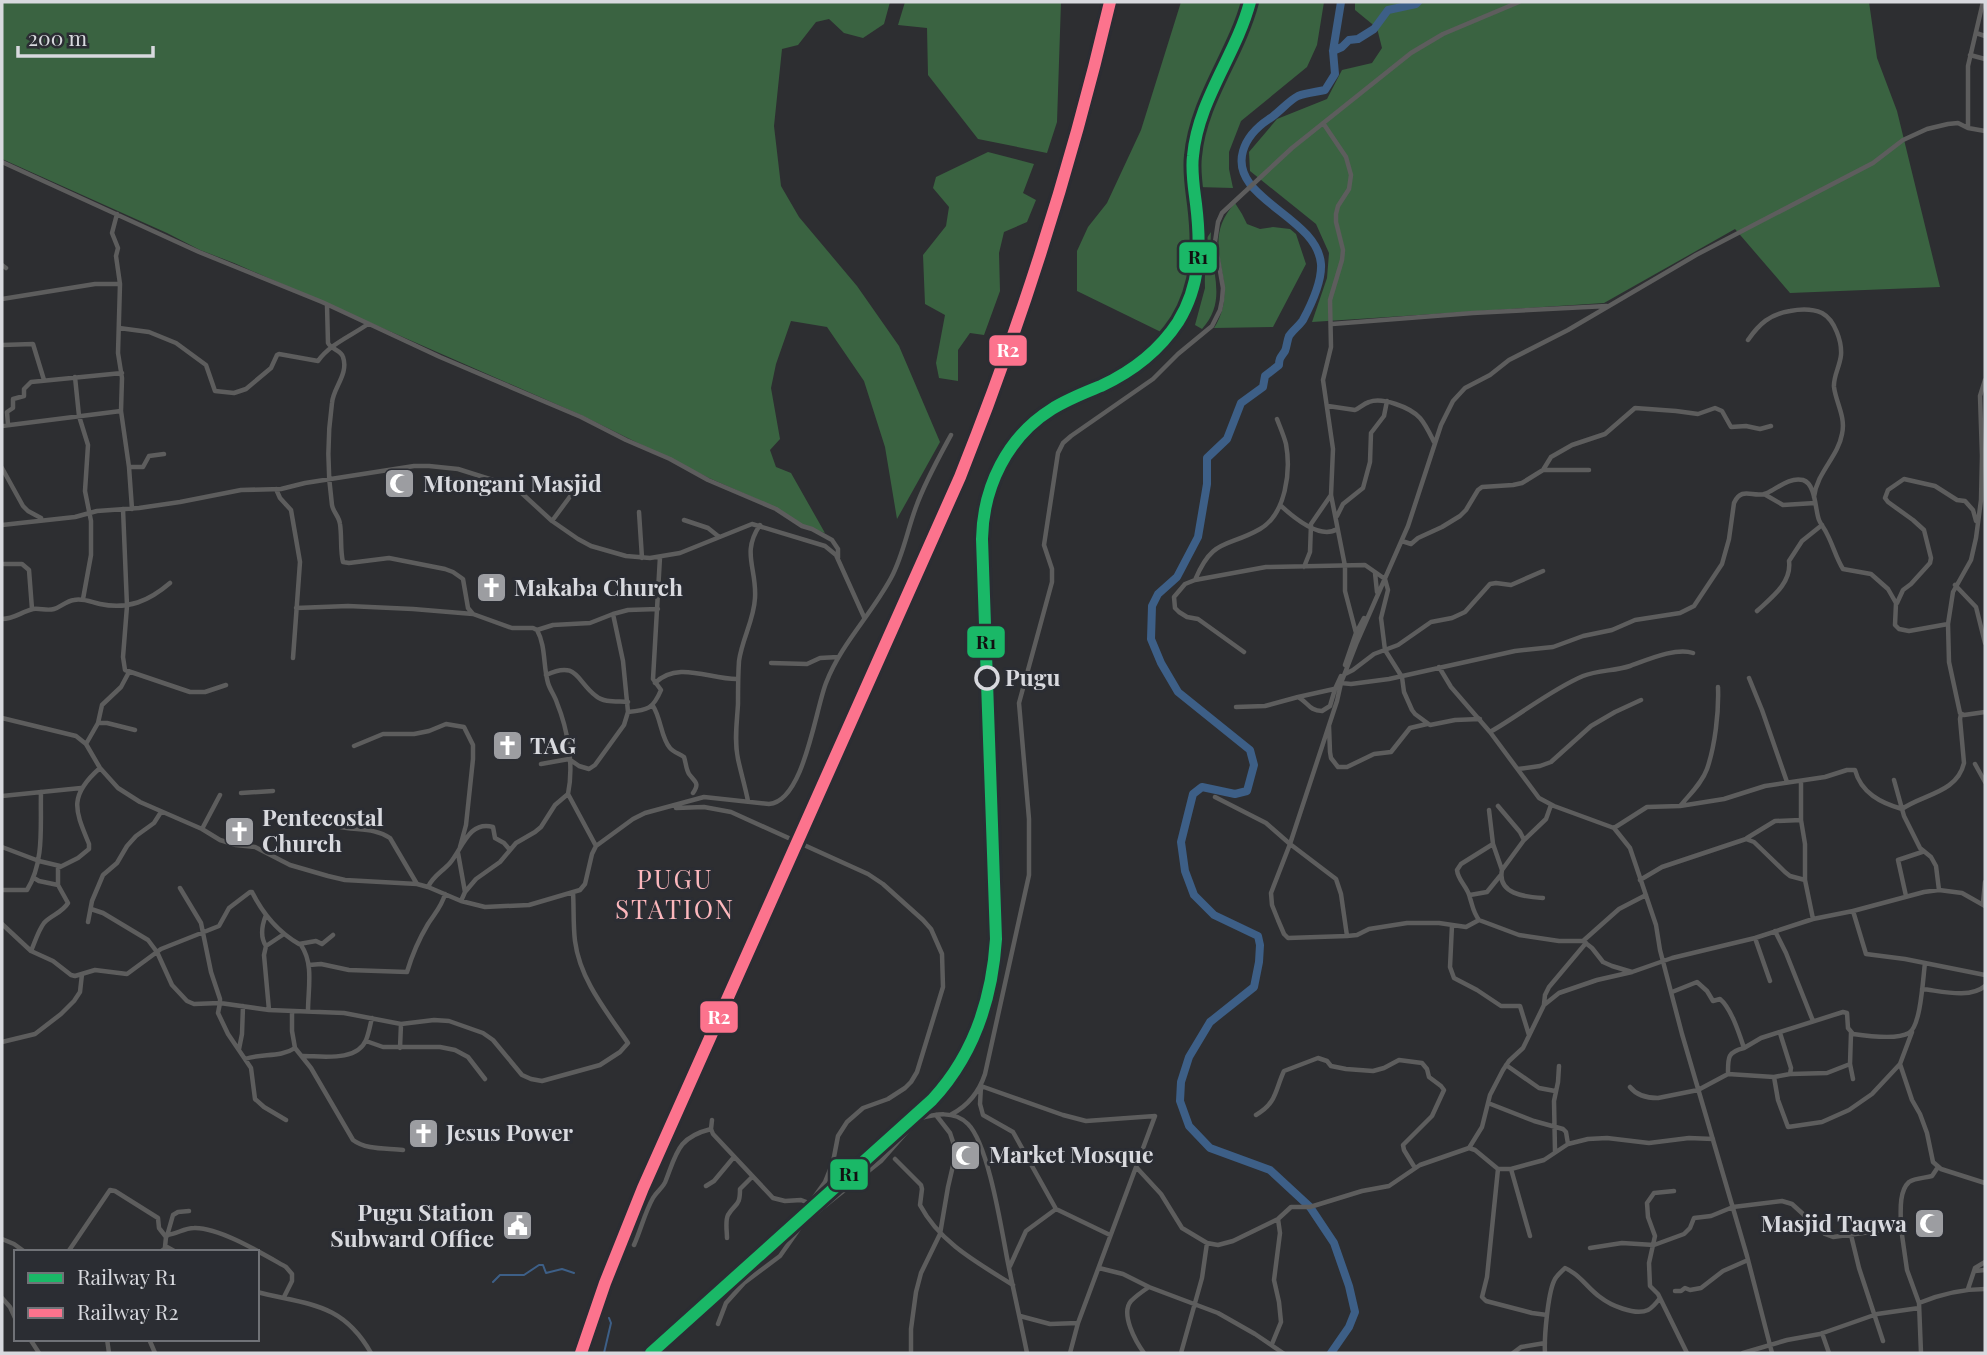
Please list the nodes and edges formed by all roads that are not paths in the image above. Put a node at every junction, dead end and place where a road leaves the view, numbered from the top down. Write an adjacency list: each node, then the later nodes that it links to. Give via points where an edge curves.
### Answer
1 (1519, 2): 7 (street, via 1434,38)
2 (1983, 2): 3 (street)
3 (1976, 33): 4 (street); 5 (street)
4 (1985, 36)
5 (1970, 55): 6 (street); 8 (street)
6 (1985, 59)
7 (1323, 123): 17 (street, via 1346,157 1351,175 1336,214 1343,250 1331,300); 246 (street, via 1223,213 1215,251 1223,288 1220,310 1206,332 1153,379 1060,448 1044,545 1052,582 1019,703 1030,875)
8 (1968, 128): 9 (street); 15 (street, via 1948,124 1909,137 1873,163)
9 (1985, 131)
10 (2, 162): 11 (street)
11 (117, 214): 12 (street, via 112,233 118,244); 14 (street)
12 (120, 284): 13 (street); 18 (street)
13 (2, 299)
14 (327, 305): 16 (street); 21 (street)
15 (1609, 305): 17 (street); 34 (street, via 1465,388 1447,412)
16 (368, 324): 21 (street); 66 (street, via 776,509 832,540)
17 (1332, 324): 27 (street, via 1323,380)
18 (119, 328): 21 (street, via 149,332 176,343 206,365 215,391 228,393 250,386 271,368 276,355 317,362); 22 (street)
19 (1748, 340): 45 (street, via 1767,318 1790,310 1827,316 1838,337 1841,351 1834,385 1842,434 1817,483)
20 (2, 345): 24 (street, via 33,344)
21 (331, 348): 40 (street, via 342,355 343,363 331,403)
22 (122, 373): 23 (street); 28 (street)
23 (75, 377): 24 (street); 29 (street)
24 (44, 380): 31 (street, via 28,384 24,396 14,399)
25 (1985, 380): 46 (street, via 1980,396)
26 (1387, 401): 27 (street, via 1368,402 1355,410); 34 (street, via 1416,414); 52 (street, via 1384,416 1371,433 1363,488 1343,504)
27 (1327, 406): 44 (street, via 1333,449)
28 (121, 411): 29 (street); 36 (street)
29 (79, 416): 31 (street); 51 (street, via 88,445 85,491)
30 (1277, 419): 47 (street, via 1287,455)
31 (5, 426)
32 (1771, 426): 38 (street, via 1731,427 1715,408 1698,414 1635,408 1605,434 1551,457)
33 (951, 435): 85 (street, via 930,472 891,578)
34 (1435, 442): 63 (street)
35 (164, 454): 36 (street, via 149,456 143,467)
36 (129, 467): 49 (street)
37 (2, 468): 53 (street, via 23,506)
38 (1543, 470): 39 (street); 63 (street, via 1513,485 1482,487 1451,522 1411,544)
39 (1589, 470)
40 (330, 480): 42 (street); 55 (street, via 414,466 458,469 515,487); 83 (street, via 343,562 388,558 453,572 465,583)
41 (580, 483): 55 (street)
42 (276, 489): 49 (street, via 241,490); 79 (street, via 291,510 297,541)
43 (1763, 494): 45 (street, via 1783,505); 45 (street, via 1788,482 1803,481); 97 (street, via 1744,493 1736,498 1722,564 1691,609 1629,622 1553,647 1515,650)
44 (1331, 495): 52 (street); 60 (street)
45 (1814, 500): 59 (street)
46 (1983, 500): 56 (street)
47 (1280, 505): 60 (street); 73 (street, via 1269,523 1209,554)
48 (123, 509): 49 (street); 51 (street); 78 (street)
49 (132, 509)
50 (639, 512): 65 (street)
51 (90, 513): 53 (street); 76 (street, via 91,555)
52 (1337, 516): 61 (street)
53 (43, 519): 57 (street)
54 (684, 520): 62 (street)
55 (552, 521): 65 (street, via 591,546)
56 (1978, 523): 75 (street, via 1970,560); 77 (street, via 1965,501 1935,486 1904,479 1888,490 1888,502 1925,531 1931,558)
57 (2, 525)
58 (760, 525): 62 (street, via 749,524); 66 (street, via 825,546); 103 (street, via 750,549 755,598)
59 (1822, 525): 77 (street, via 1843,569 1871,573); 82 (street, via 1802,541 1789,561 1787,579)
60 (1310, 527): 61 (street, via 1330,533); 69 (street, via 1310,552)
61 (1337, 529): 68 (street)
62 (718, 536): 64 (street)
63 (1402, 541): 72 (street)
64 (660, 557): 65 (street); 81 (street)
65 (642, 558)
66 (839, 560): 85 (street)
67 (2, 564): 80 (street, via 27,567)
68 (1345, 566): 69 (street); 71 (street, via 1362,565); 89 (street, via 1345,591)
69 (1304, 567): 73 (street, via 1266,567)
70 (1543, 571): 91 (street, via 1511,585 1490,584 1465,612 1431,622)
71 (1374, 572): 72 (street); 89 (street, via 1377,594)
72 (1384, 579): 91 (street, via 1388,590 1381,618); 99 (street)
73 (1195, 580): 92 (street, via 1174,597 1175,607)
74 (170, 583): 78 (street, via 142,603)
75 (1955, 585): 87 (street); 90 (street, via 1976,607)
76 (83, 599): 78 (street); 80 (street, via 54,609)
77 (1896, 603): 87 (street, via 1895,625 1902,630)
78 (127, 606): 98 (street, via 123,660)
79 (296, 608): 83 (street, via 348,606); 95 (street)
80 (32, 609): 86 (street)
81 (658, 609): 84 (street); 104 (street)
82 (1757, 611)
83 (473, 614): 88 (street, via 512,628)
84 (613, 614): 88 (street, via 590,623); 111 (street)
85 (864, 617): 94 (street)
86 (2, 619)
87 (1948, 624): 116 (street, via 1949,662)
88 (537, 630): 100 (street)
89 (1356, 633): 108 (street)
90 (1985, 643)
91 (1385, 650): 99 (street); 101 (street)
92 (1244, 652)
93 (1693, 653): 123 (street, via 1683,651 1581,677)
94 (838, 657): 96 (street, via 807,664); 144 (street, via 826,682 799,775 778,802)
95 (293, 658)
96 (771, 663)
97 (1439, 667): 101 (street); 118 (street)
98 (129, 672): 106 (street, via 190,692); 120 (street, via 103,705)
99 (1344, 674): 105 (street)
100 (547, 675): 111 (street, via 561,669 573,672 597,698); 126 (street, via 567,737)
101 (1402, 677): 105 (street); 121 (street, via 1412,710)
102 (1749, 678): 133 (street)
103 (738, 679): 104 (street, via 695,672 664,676); 144 (street, via 737,756)
104 (655, 683): 112 (street, via 661,690)
105 (1341, 683): 119 (street)
106 (226, 685)
107 (1718, 687): 147 (street, via 1706,771)
108 (1335, 688): 109 (street); 109 (street, via 1330,706 1322,711 1311,709)
109 (1298, 697): 113 (street, via 1265,706)
110 (1641, 700): 130 (street, via 1591,726 1551,762)
111 (628, 702): 114 (street)
112 (653, 705): 114 (street); 139 (street, via 667,745 684,757 688,773 697,783)
113 (1236, 707)
114 (628, 712): 126 (street, via 624,725 592,768 583,769)
115 (1985, 712): 116 (street)
116 (1961, 714): 148 (street, via 1962,769 1945,790)
117 (2, 718): 124 (street, via 73,735)
118 (1480, 719): 121 (street); 123 (street)
119 (1329, 722): 121 (street, via 1331,758 1344,768 1374,754 1391,752 1410,728); 158 (street)
120 (98, 723): 122 (street); 124 (street)
121 (1428, 724)
122 (135, 730)
123 (1490, 732): 130 (street)
124 (86, 744): 129 (street)
125 (354, 746): 162 (street, via 383,734 414,734 446,724 464,727 473,745 473,759)
126 (569, 759): 127 (street); 140 (street)
127 (541, 764)
128 (1975, 764): 134 (street)
129 (100, 768): 135 (street); 151 (street, via 118,788)
130 (1517, 769): 145 (street, via 1536,794)
131 (1894, 780): 148 (street)
132 (1801, 781): 133 (street); 148 (street, via 1855,770 1877,800); 152 (street)
133 (1787, 782): 147 (street)
134 (1985, 782)
135 (81, 788): 137 (street); 166 (street, via 77,816 89,849)
136 (273, 791): 138 (street)
137 (41, 792): 142 (street); 165 (street)
138 (241, 793)
139 (693, 793)
140 (568, 794): 160 (street); 163 (street, via 541,827)
141 (220, 795): 155 (street)
142 (2, 796)
143 (1216, 797): 158 (street, via 1254,815)
144 (748, 801): 149 (street, via 705,797)
145 (1551, 804): 154 (street); 157 (street, via 1546,819)
146 (1498, 806): 157 (street)
147 (1680, 806): 154 (street, via 1647,807)
148 (1902, 809): 164 (street)
149 (661, 810): 160 (street, via 633,819); 274 (street, via 724,810 848,864 883,884 923,920 942,954 943,987 917,1072 899,1093 863,1108 847,1122 838,1136 825,1182)
150 (1489, 810): 159 (street)
151 (161, 812): 155 (street); 187 (street, via 103,875)
152 (1801, 820): 156 (street, via 1775,821); 170 (street)
153 (337, 826): 172 (street, via 386,835)
154 (1614, 828): 169 (street, via 1630,848)
155 (202, 829): 172 (street, via 328,876)
156 (1746, 839): 169 (street, via 1662,867); 170 (street, via 1790,876)
157 (1524, 840): 167 (street)
158 (1290, 844): 199 (street, via 1336,878); 199 (street, via 1270,893 1284,934 1288,938)
159 (1493, 844): 167 (street); 181 (street, via 1458,867 1458,876)
160 (596, 846): 179 (street, via 585,884)
161 (2, 847): 165 (street)
162 (459, 850): 163 (street, via 474,829 485,825 492,827 495,838); 174 (street); 178 (street)
163 (510, 850): 178 (street)
164 (1922, 852): 176 (street, via 1934,862); 183 (street, via 1898,860)
165 (39, 861): 166 (street); 168 (street)
166 (60, 866): 173 (street)
167 (1501, 872): 181 (street, via 1487,892); 184 (street, via 1510,891)
168 (34, 878): 173 (street); 177 (street, via 25,891)
169 (1640, 880): 182 (street)
170 (1805, 880): 190 (street)
171 (1985, 882): 186 (street)
172 (417, 884): 174 (street)
173 (58, 885): 204 (street, via 68,903 42,925)
174 (428, 887): 180 (street)
175 (180, 888): 196 (street)
176 (1939, 890): 183 (street); 186 (street, via 1962,893)
177 (2, 891)
178 (465, 892): 185 (street)
179 (573, 892): 185 (street, via 514,907); 224 (street, via 578,953 589,984 628,1043 620,1052 600,1065 542,1081 522,1075 493,1040 475,1029 443,1020)
180 (445, 894): 185 (street); 208 (street, via 407,972)
181 (1470, 895): 191 (street)
182 (1646, 895): 201 (street, via 1619,909); 206 (street)
183 (1906, 896): 188 (street)
184 (1543, 898)
185 (461, 901)
186 (1984, 905)
187 (91, 909): 192 (street); 205 (street, via 148,940)
188 (1853, 911): 190 (street); 207 (street, via 1866,954)
189 (266, 915): 196 (street, via 250,891 229,908 219,926); 197 (street); 203 (street, via 262,929)
190 (1813, 919): 195 (street)
191 (1479, 920): 194 (street, via 1466,927); 201 (street, via 1519,935)
192 (88, 922)
193 (2, 924): 204 (street)
194 (1452, 925): 199 (street, via 1407,923); 228 (street, via 1450,967 1454,978 1501,1006 1520,1006)
195 (1775, 931): 200 (street); 223 (street)
196 (204, 933): 205 (street); 216 (street)
197 (284, 934): 202 (street); 203 (street)
198 (333, 935): 202 (street, via 322,944)
199 (1347, 936)
200 (1755, 938): 206 (street); 212 (street)
201 (1585, 942): 209 (street, via 1603,962); 217 (street, via 1549,987)
202 (300, 944): 208 (street)
203 (266, 946): 219 (street, via 263,962)
204 (31, 951): 210 (street, via 71,975)
205 (157, 951): 210 (street, via 128,974 95,970); 216 (street, via 168,980 187,1001)
206 (1663, 962): 209 (street); 215 (street)
207 (1925, 963): 211 (street); 214 (street)
208 (309, 965): 221 (street)
209 (1632, 972): 217 (street, via 1565,991)
210 (82, 974): 230 (street, via 79,992 61,1014 35,1034)
211 (1985, 975)
212 (1770, 981)
213 (1985, 986): 214 (street, via 1971,992)
214 (1922, 989): 225 (street)
215 (1672, 992): 233 (street, via 1697,982 1713,1001 1723,999); 248 (street)
216 (220, 1003): 218 (street); 234 (street, via 218,1013)
217 (1544, 1005): 228 (street)
218 (243, 1006): 219 (street); 234 (street)
219 (269, 1010): 220 (street)
220 (292, 1011): 221 (street); 231 (street)
221 (308, 1011): 222 (street)
222 (372, 1018): 224 (street); 229 (street)
223 (1813, 1021): 226 (street); 227 (street, via 1847,1013)
224 (401, 1024): 232 (street)
225 (1912, 1032): 227 (street, via 1887,1037); 238 (street)
226 (1780, 1033): 233 (street); 242 (street)
227 (1851, 1033): 237 (street)
228 (1529, 1036): 239 (street)
229 (366, 1041): 232 (street); 235 (street, via 350,1054)
230 (2, 1042)
231 (295, 1048): 235 (street); 236 (street, via 281,1055)
232 (400, 1048): 244 (street, via 455,1050 468,1057)
233 (1744, 1048): 241 (street, via 1732,1053)
234 (239, 1049): 236 (street)
235 (303, 1055): 261 (street, via 353,1140 369,1147)
236 (245, 1059): 255 (street, via 255,1099)
237 (1850, 1063): 242 (street, via 1827,1073); 245 (street)
238 (1900, 1063): 243 (street, via 1872,1094 1849,1110 1822,1122 1789,1127); 265 (street)
239 (1506, 1065): 249 (street, via 1536,1086); 250 (street)
240 (1559, 1066): 249 (street)
241 (1728, 1074): 243 (street); 248 (street)
242 (1790, 1074): 243 (street)
243 (1774, 1077)
244 (485, 1079)
245 (1853, 1079)
246 (981, 1086): 251 (street); 266 (street, via 1086,1121 1155,1116); 277 (street, via 983,1115 1013,1132)
247 (1630, 1087): 248 (street, via 1651,1098)
248 (1698, 1090): 258 (street)
249 (1555, 1091): 256 (street)
250 (1488, 1103): 256 (street); 260 (street, via 1482,1127)
251 (952, 1114): 252 (street); 299 (street, via 974,1131 985,1159)
252 (936, 1115): 276 (street, via 918,1119 881,1161); 281 (street, via 955,1147)
253 (1256, 1115): 267 (street, via 1275,1096 1284,1071 1316,1059 1331,1066 1373,1071 1399,1060 1422,1063 1444,1090 1432,1116 1403,1145)
254 (712, 1120): 257 (street)
255 (286, 1121)
256 (1553, 1126): 259 (street, via 1565,1130); 262 (street)
257 (711, 1129): 263 (street); 289 (street, via 695,1133 681,1146)
258 (1713, 1139): 259 (street, via 1649,1143 1607,1138); 275 (street)
259 (1568, 1144): 262 (street)
260 (1469, 1148): 267 (street); 268 (street)
261 (403, 1150)
262 (1555, 1152): 269 (street)
263 (734, 1157): 270 (street); 272 (street)
264 (895, 1159): 281 (street, via 921,1185 920,1205)
265 (1938, 1167): 271 (street); 280 (street, via 1932,1176 1914,1180 1905,1188)
266 (1136, 1168): 282 (street); 288 (street, via 1161,1194 1182,1227)
267 (1415, 1168): 279 (street, via 1389,1186 1310,1207 1291,1207)
268 (1498, 1169): 269 (street); 314 (street, via 1483,1300)
269 (1511, 1169): 284 (street)
270 (752, 1177): 274 (street, via 773,1198); 286 (street, via 740,1189 738,1204 727,1217)
271 (1985, 1184)
272 (706, 1186)
273 (1674, 1191): 290 (street, via 1654,1193 1647,1203)
274 (810, 1203): 276 (street)
275 (1733, 1207): 285 (street, via 1782,1200 1829,1236); 290 (street, via 1693,1218 1684,1234); 297 (street)
276 (822, 1208): 319 (street, via 801,1226 780,1256 726,1303)
277 (1056, 1209): 282 (street); 299 (street, via 1026,1231)
278 (190, 1211): 283 (street, via 173,1215)
279 (1278, 1219): 288 (street, via 1233,1241); 323 (street, via 1274,1280 1280,1322)
280 (1902, 1228): 285 (street); 313 (street, via 1907,1270)
281 (940, 1234): 303 (street); 326 (street, via 918,1282)
282 (1110, 1235): 300 (street)
283 (167, 1236): 293 (street, via 159,1228 158,1218 110,1190); 294 (street); 295 (street, via 207,1229)
284 (1530, 1236)
285 (1852, 1236): 315 (street)
286 (727, 1238)
287 (2, 1239): 292 (street)
288 (1208, 1243): 312 (street)
289 (634, 1245)
290 (1654, 1245): 291 (street); 311 (street, via 1649,1282)
291 (1590, 1248)
292 (22, 1250)
293 (69, 1250)
294 (162, 1250)
295 (256, 1250)
296 (259, 1252): 309 (street, via 292,1274)
297 (1748, 1260): 308 (street, via 1701,1288); 324 (street)
298 (1985, 1262): 302 (street)
299 (1009, 1268): 303 (street)
300 (1099, 1268): 304 (street); 318 (street)
301 (1985, 1270): 302 (street)
302 (1975, 1271): 305 (street)
303 (1013, 1286): 317 (street)
304 (1149, 1287): 312 (street); 329 (street, via 1128,1308 1130,1327)
305 (1968, 1289): 306 (street); 313 (street, via 1941,1294)
306 (1985, 1289)
307 (259, 1292): 309 (street)
308 (1675, 1292)
309 (284, 1297): 325 (street, via 317,1305 344,1320)
310 (2, 1298): 316 (street)
311 (1660, 1298): 314 (street, via 1649,1310 1623,1309 1600,1298 1565,1268 1553,1282); 334 (street)
312 (1194, 1303): 323 (street); 330 (street)
313 (1919, 1306): 315 (street); 338 (street)
314 (1548, 1315): 322 (street)
315 (1873, 1315): 320 (street); 321 (street)
316 (14, 1316)
317 (1020, 1316): 318 (street, via 1050,1324); 327 (street)
318 (1078, 1323): 328 (street)
319 (718, 1324)
320 (1822, 1333): 324 (street); 337 (street)
321 (1883, 1341)
322 (1545, 1343): 332 (street); 333 (street)
323 (1272, 1345): 331 (street)
324 (1770, 1345): 335 (street); 336 (street)
325 (371, 1353)
326 (911, 1353)
327 (1027, 1353)
328 (1070, 1353)
329 (1144, 1353)
330 (1181, 1353)
331 (1283, 1353)
332 (1513, 1353)
333 (1545, 1353)
334 (1687, 1353)
335 (1743, 1353)
336 (1772, 1353)
337 (1829, 1353)
338 (1920, 1353)

